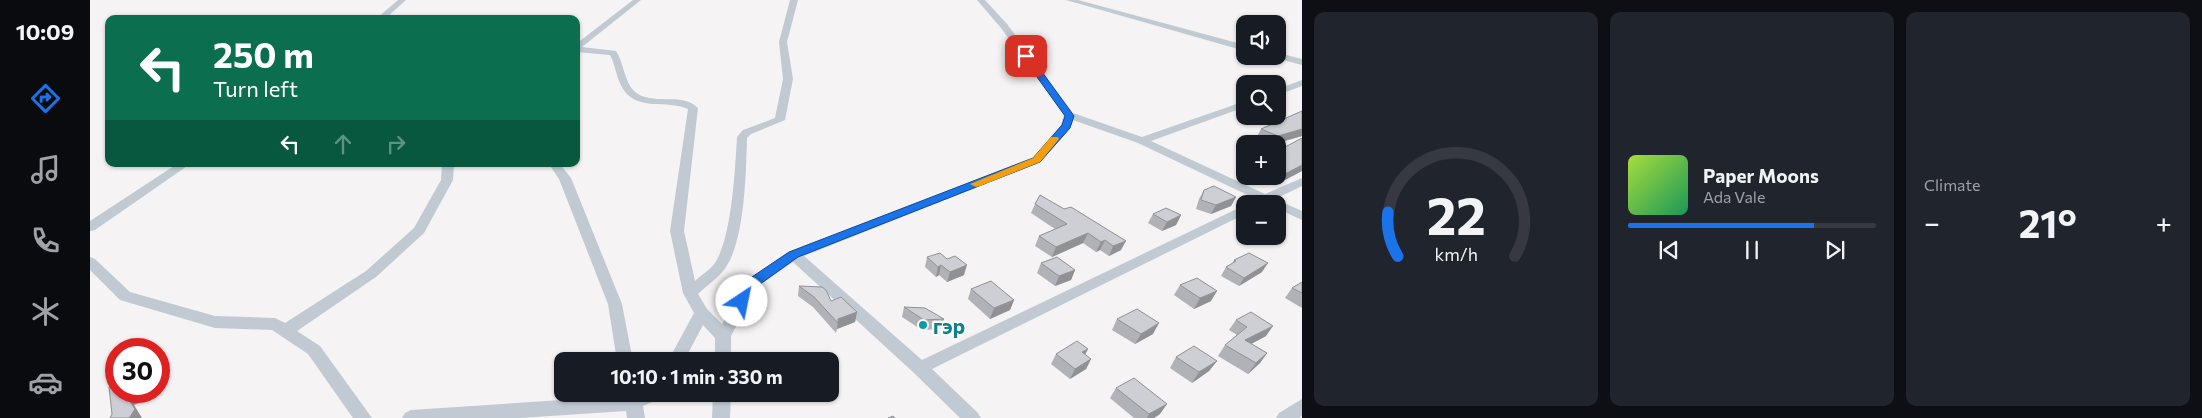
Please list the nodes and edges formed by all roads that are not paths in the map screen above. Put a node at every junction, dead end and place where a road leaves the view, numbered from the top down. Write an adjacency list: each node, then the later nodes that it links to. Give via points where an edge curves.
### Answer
1 (402, 0): 6 (street)
2 (637, 0): 7 (street)
3 (794, 0): 29 (street, via 783,42 788,79 780,120 747,132 742,137 741,169 728,246 722,263)
4 (981, 0): 15 (street, via 1004,26)
5 (1070, 0): 8 (street)
6 (385, 15)
7 (580, 45)
8 (1236, 46)
9 (580, 49): 29 (street, via 613,53 619,60 620,77 631,94 651,102 685,103 693,108 677,231)
10 (1286, 58): 11 (street)
11 (1302, 62)
12 (1302, 83): 13 (street)
13 (1286, 89)
14 (1236, 107): 16 (street)
15 (1069, 116): 16 (street); 27 (street, via 1066,126 1037,160)
16 (1142, 141): 21 (street)
17 (180, 167): 26 (street)
18 (448, 167): 31 (street, via 447,180 419,230 371,274)
19 (556, 167): 33 (street, via 565,178 614,304)
20 (1302, 182): 22 (street)
21 (1253, 195)
22 (1282, 195)
23 (1286, 210): 25 (street)
24 (1236, 213): 36 (street)
25 (1302, 216)
26 (90, 227)
27 (794, 255): 32 (street, via 751,284); 36 (street)
28 (90, 262): 31 (street, via 125,296 215,322 275,324)
29 (690, 292): 30 (street)
30 (702, 313): 32 (street); 34 (street)
31 (285, 331): 40 (street, via 314,350)
32 (723, 336): 35 (street)
33 (623, 352)
34 (681, 352)
35 (723, 352)
36 (920, 368): 43 (street)
37 (722, 402): 42 (street)
38 (634, 405): 41 (street)
39 (1302, 406): 44 (street)
40 (363, 418)
41 (411, 418)
42 (721, 418)
43 (972, 418)
44 (1285, 418)

